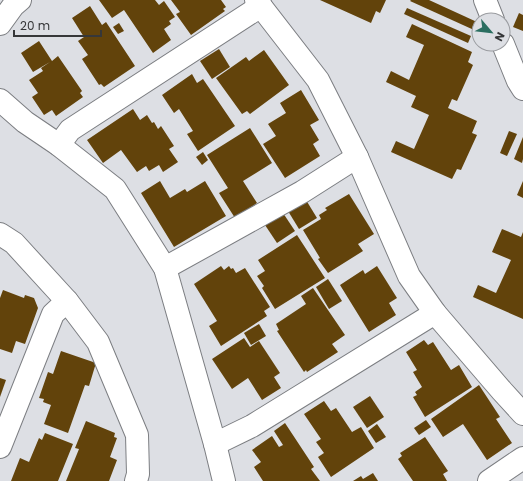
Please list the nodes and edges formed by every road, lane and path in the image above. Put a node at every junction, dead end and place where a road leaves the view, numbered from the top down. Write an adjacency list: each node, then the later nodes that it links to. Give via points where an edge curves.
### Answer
1 (20, 0): 5 (street)
2 (485, 0): 4 (street)
3 (258, 3): 9 (street, via 70,130); 10 (street, via 318,80)
4 (490, 12)
5 (0, 24)
6 (506, 52): 7 (street)
7 (523, 89)
8 (0, 100): 9 (street, via 25,122)
9 (59, 145): 12 (street, via 115,189)
10 (358, 157): 12 (street, via 302,192); 14 (street, via 409,276)
11 (0, 234): 13 (street, via 14,243)
12 (164, 268): 16 (street)
13 (67, 301): 17 (street, via 53,314); 19 (street, via 98,342 137,435)
14 (435, 313): 15 (street); 16 (street, via 252,426)
15 (523, 414)
16 (215, 444): 20 (street)
17 (0, 447)
18 (523, 458): 21 (street)
19 (136, 481)
20 (224, 481)
21 (489, 481)

